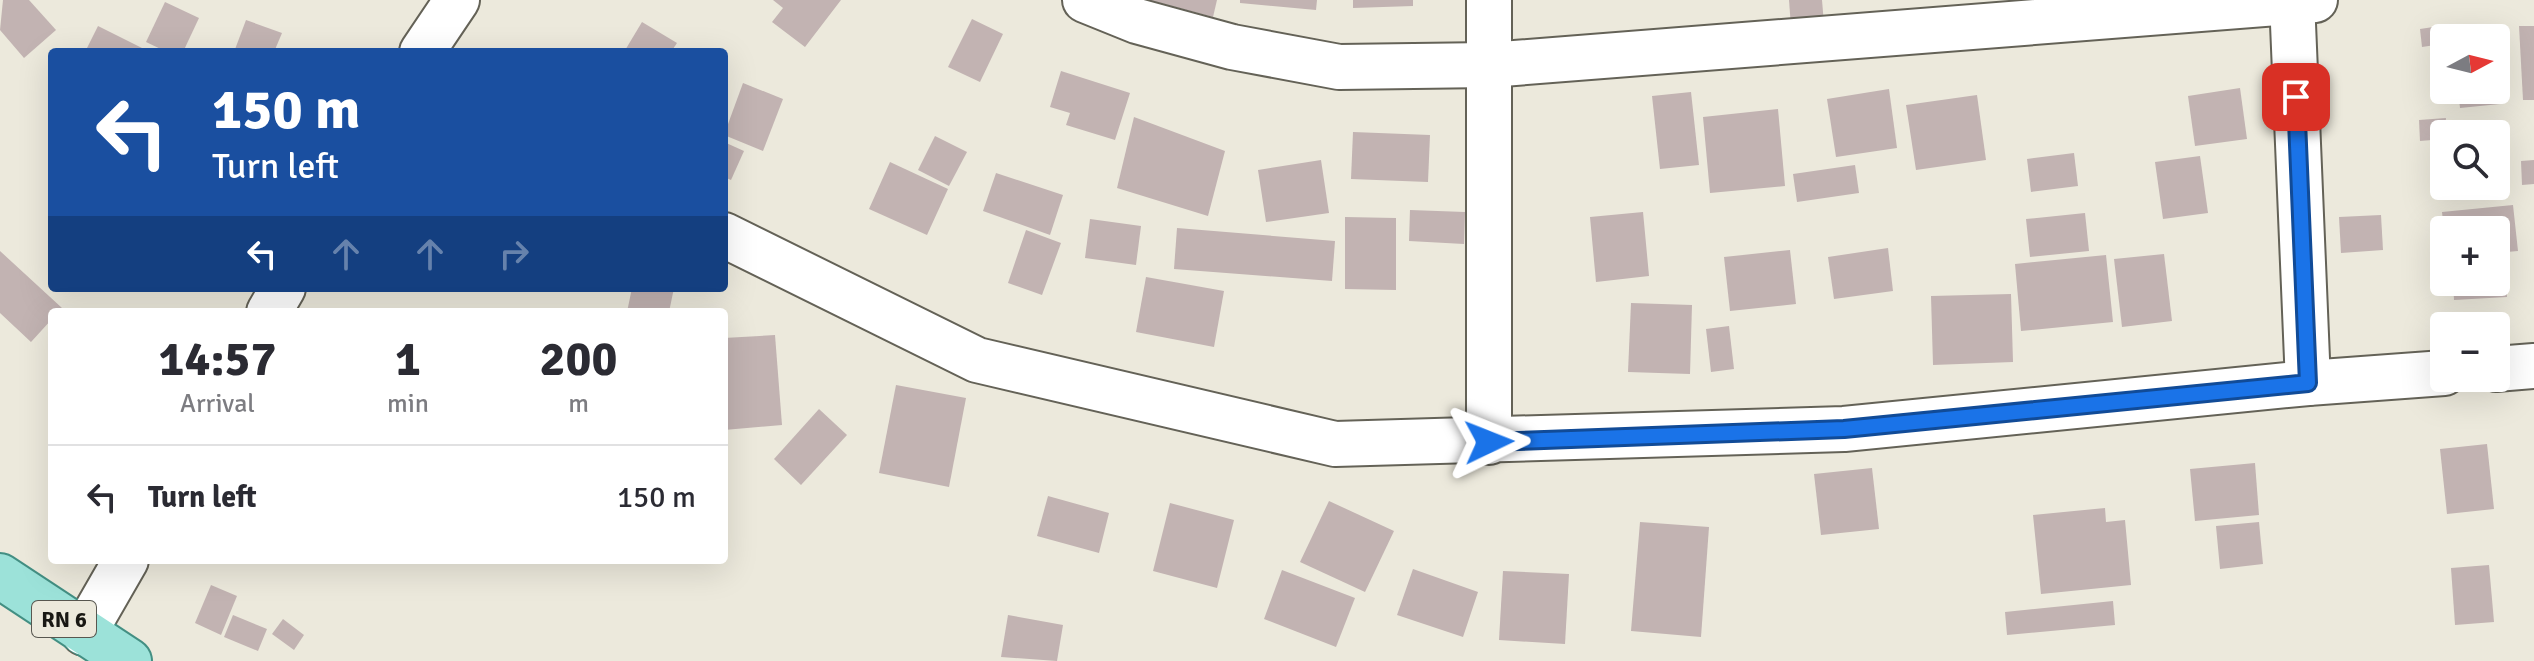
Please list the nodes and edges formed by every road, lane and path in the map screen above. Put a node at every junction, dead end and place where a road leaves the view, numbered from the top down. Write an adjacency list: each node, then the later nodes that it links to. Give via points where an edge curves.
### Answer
1 (457, 0): 5 (street)
2 (1085, 0): 6 (street, via 1137,21 1219,43 1339,67)
3 (1489, 0): 6 (street)
4 (2300, 1): 6 (street); 11 (street)
5 (425, 48)
6 (1489, 65): 12 (street)
7 (728, 237): 12 (street, via 977,360 1335,444)
8 (2534, 366): 9 (street)
9 (2510, 368)
10 (2430, 374): 11 (street)
11 (2308, 383): 12 (street, via 1844,429)
12 (1489, 442)
13 (124, 564): 15 (street)
14 (0, 576): 15 (main road, RN 6)
15 (84, 633): 16 (main road, RN 6)
16 (129, 661)

